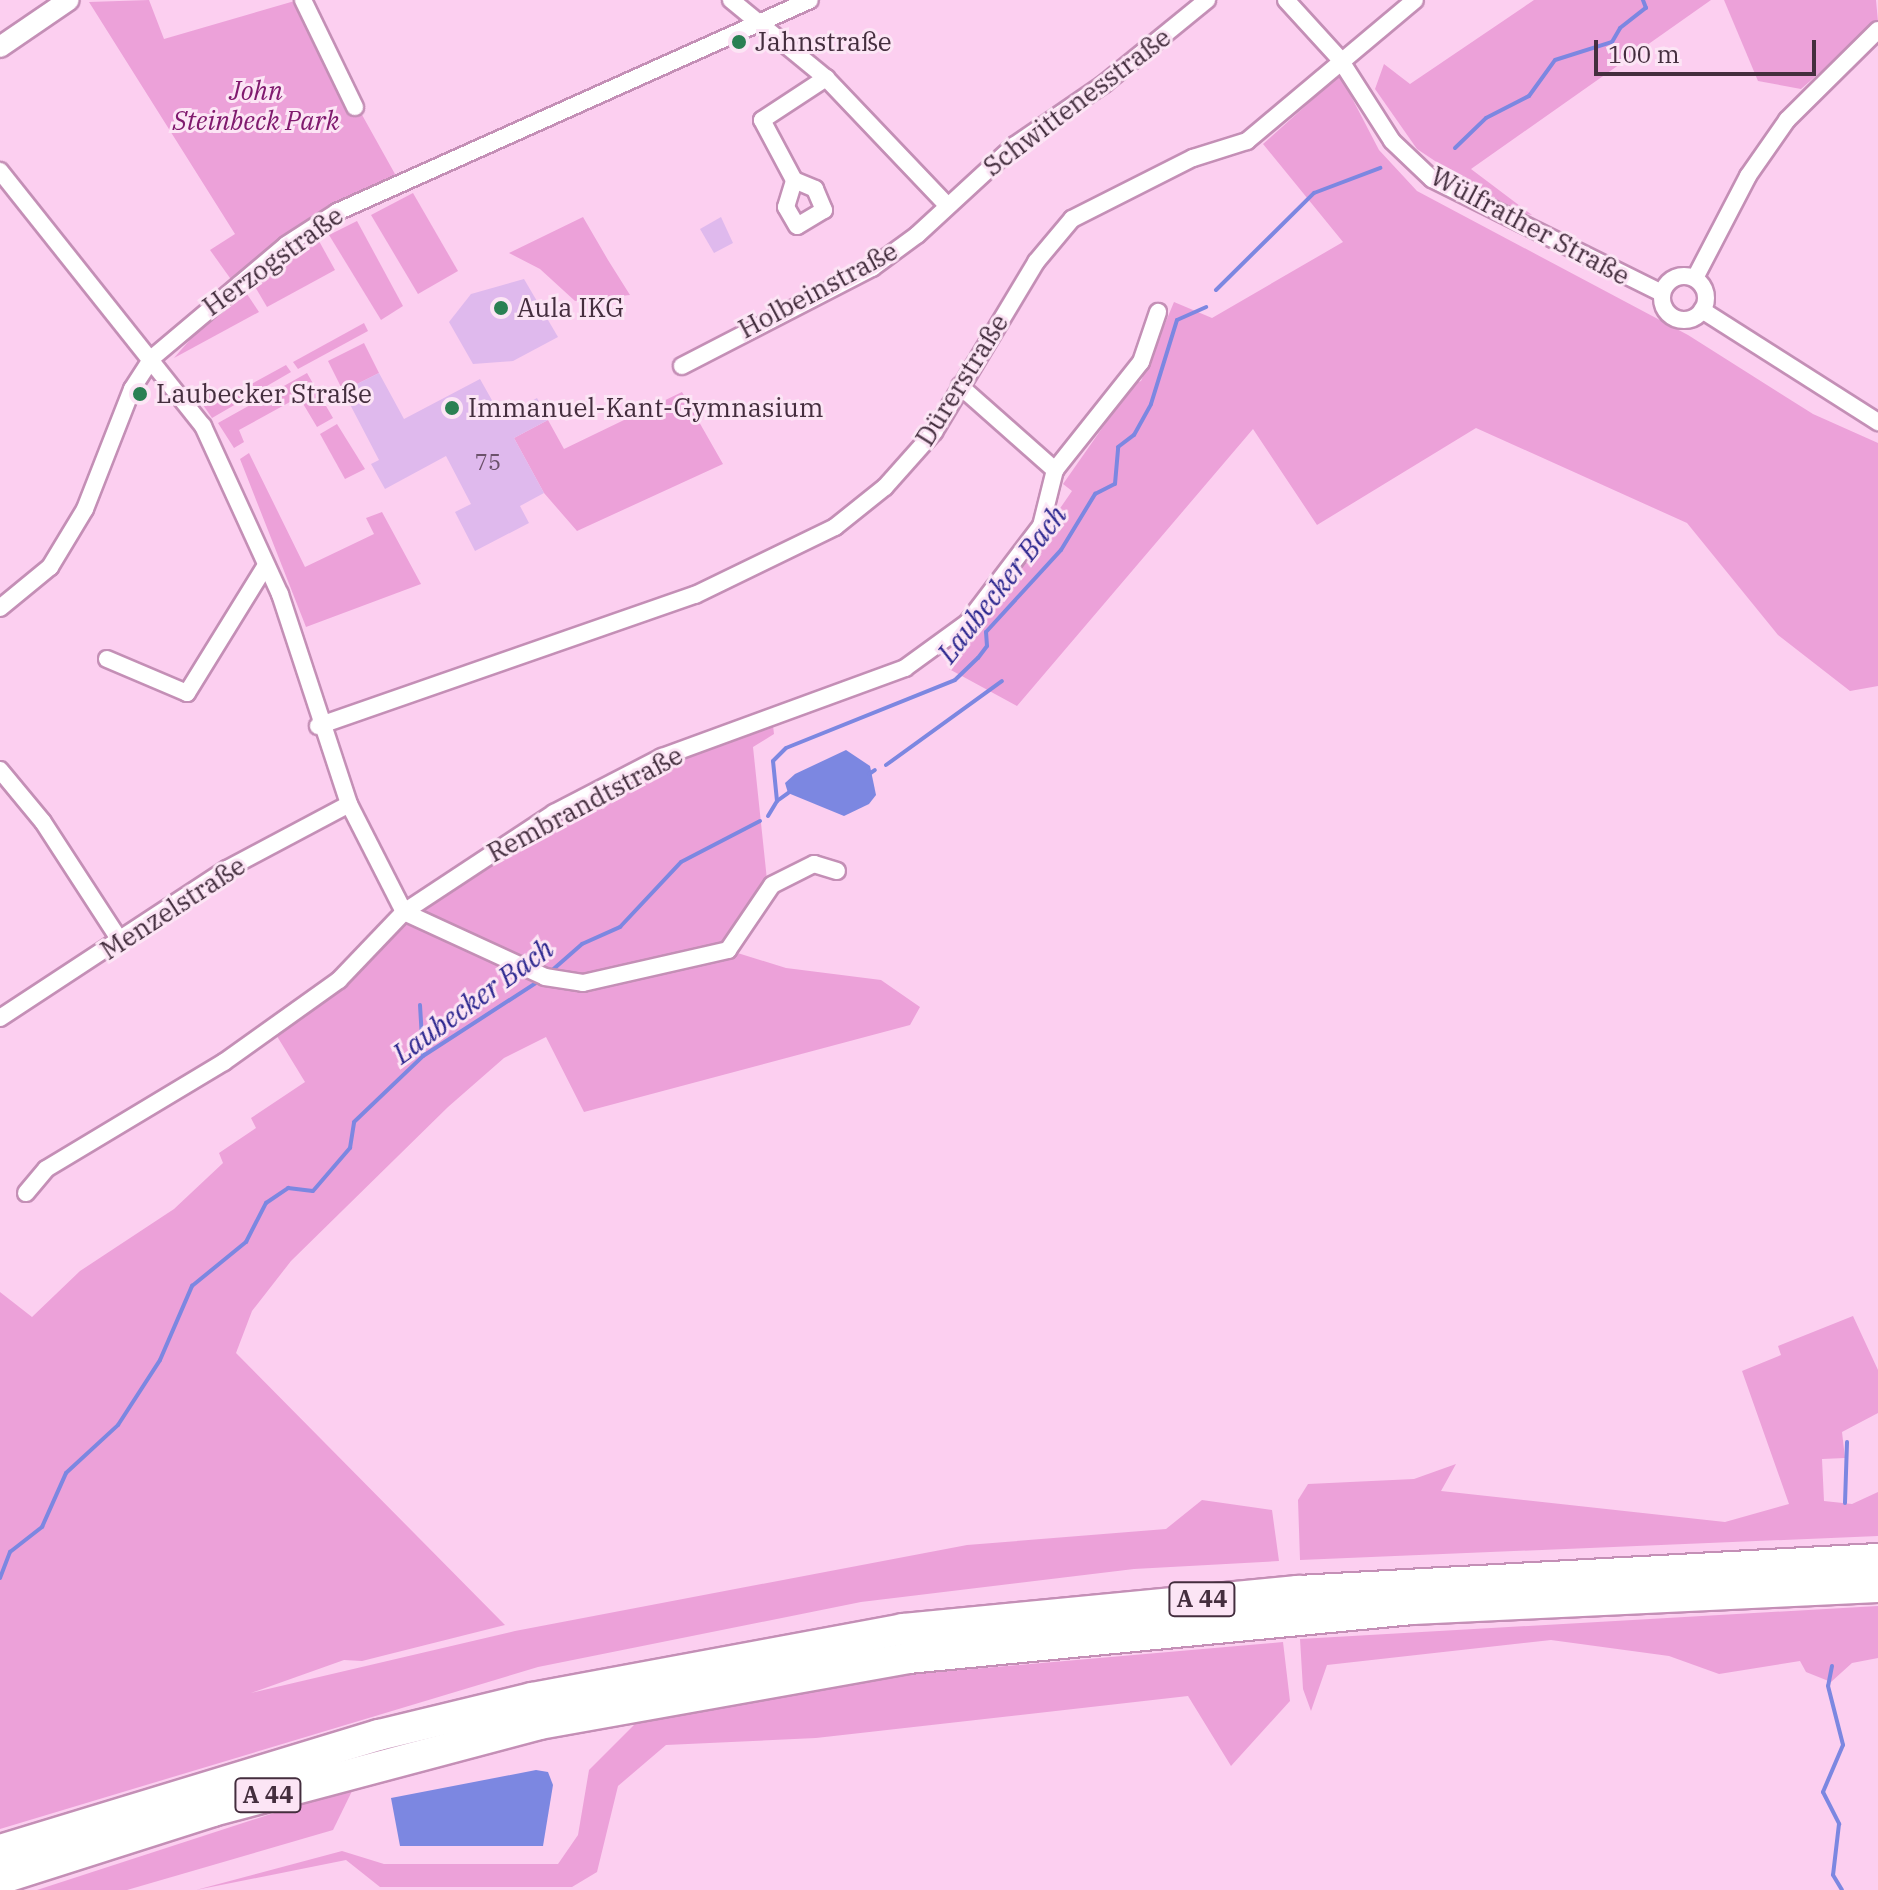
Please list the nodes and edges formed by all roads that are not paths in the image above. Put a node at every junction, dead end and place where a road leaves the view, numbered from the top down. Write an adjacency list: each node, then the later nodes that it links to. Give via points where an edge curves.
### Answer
1 (69, 0): 10 (street)
2 (303, 0): 13 (street)
3 (731, 0): 8 (street)
4 (810, 0): 8 (street, Herzogstraße)
5 (1207, 0): 16 (street, Schwittenesstraße, via 1104,84 1015,145)
6 (1286, 0): 11 (street, Wülfrather Straße)
7 (1415, 0): 11 (street, Dürerstraße)
8 (760, 22): 12 (street); 21 (street, Herzogstraße, via 337,212 245,276)
9 (1878, 30): 17 (street, via 1787,120 1748,176)
10 (0, 47)
11 (1339, 58): 18 (street, Wülfrather Straße, via 1375,120 1432,179); 23 (street, Dürerstraße, via 1247,141 1193,158 1072,219 1036,262)
12 (826, 78): 15 (street, via 762,120); 16 (street)
13 (355, 107)
14 (0, 171): 21 (street)
15 (794, 180)
16 (947, 205): 22 (street, Holbeinstraße, via 872,268)
17 (1695, 278): 18 (street, via 1675,277); 19 (street, via 1705,292)
18 (1662, 293): 19 (street, via 1675,318)
19 (1702, 310): 24 (street)
20 (1158, 312): 25 (street, via 1141,362)
21 (152, 358): 26 (street, via 203,426); 27 (street, Herzogstraße, via 126,402 85,509 50,567)
22 (682, 366)
23 (960, 386): 25 (street); 29 (street, Dürerstraße, via 934,432 885,487 835,527 777,559 695,595)
24 (1878, 422)
25 (1055, 470): 33 (street, Rembrandtstraße, via 1041,526 1009,573 967,623 905,668 662,757 554,813)
26 (266, 565): 28 (street, via 187,693); 29 (street)
27 (0, 608)
28 (107, 659)
29 (318, 726): 31 (street)
30 (0, 770): 34 (street, via 43,822)
31 (349, 804): 33 (street); 34 (street, Menzelstraße, via 227,869)
32 (837, 871): 33 (street, via 814,864 772,885 728,950 583,983 545,977)
33 (404, 912): 36 (street, Rembrandtstraße, via 339,980 224,1062 46,1169)
34 (121, 942): 35 (street, Menzelstraße)
35 (0, 1018)
36 (26, 1193)
37 (1878, 1559): 39 (highway, A 44, via 1298,1591 903,1629 547,1695 409,1727 205,1783)
38 (1878, 1587): 40 (highway, A 44, via 1412,1609 908,1658 539,1724 213,1811)
39 (0, 1850)
40 (0, 1879)

